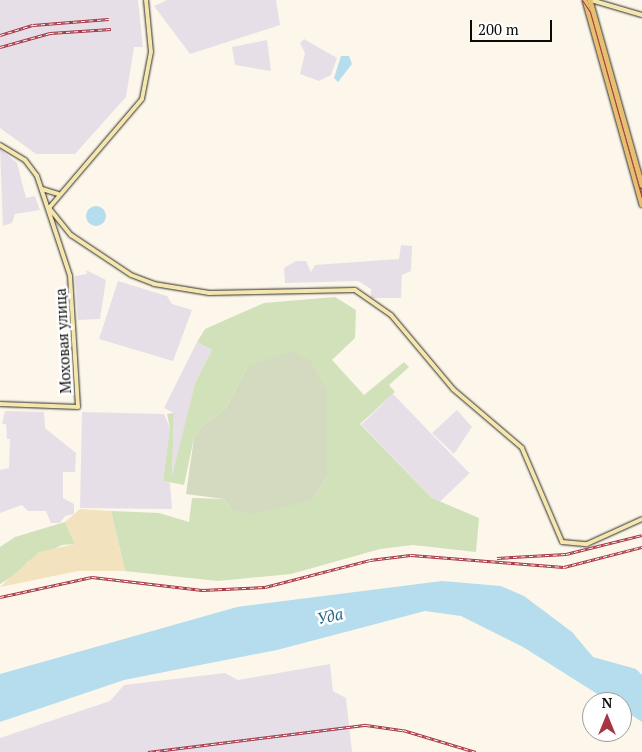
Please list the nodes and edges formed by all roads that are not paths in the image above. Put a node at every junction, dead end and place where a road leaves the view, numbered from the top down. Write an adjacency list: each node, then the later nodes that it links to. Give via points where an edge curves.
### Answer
1 (146, 0): 8 (street, via 151,52 142,99)
2 (585, 0): 9 (main road)
3 (590, 0): 4 (street); 6 (main road)
4 (642, 15)
5 (0, 145): 7 (street, Моховая улица, via 25,160)
6 (642, 185)
7 (42, 189): 8 (street); 11 (street, Моховая улица)
8 (58, 194): 10 (street)
9 (642, 204)
10 (49, 208): 11 (street); 13 (street, via 71,235 135,277 175,290 247,293 348,288 383,309 453,388 522,448 562,542 575,546 597,541)
11 (47, 213): 12 (street, Моховая улица, via 74,296 78,408)
12 (0, 404)
13 (642, 519)

